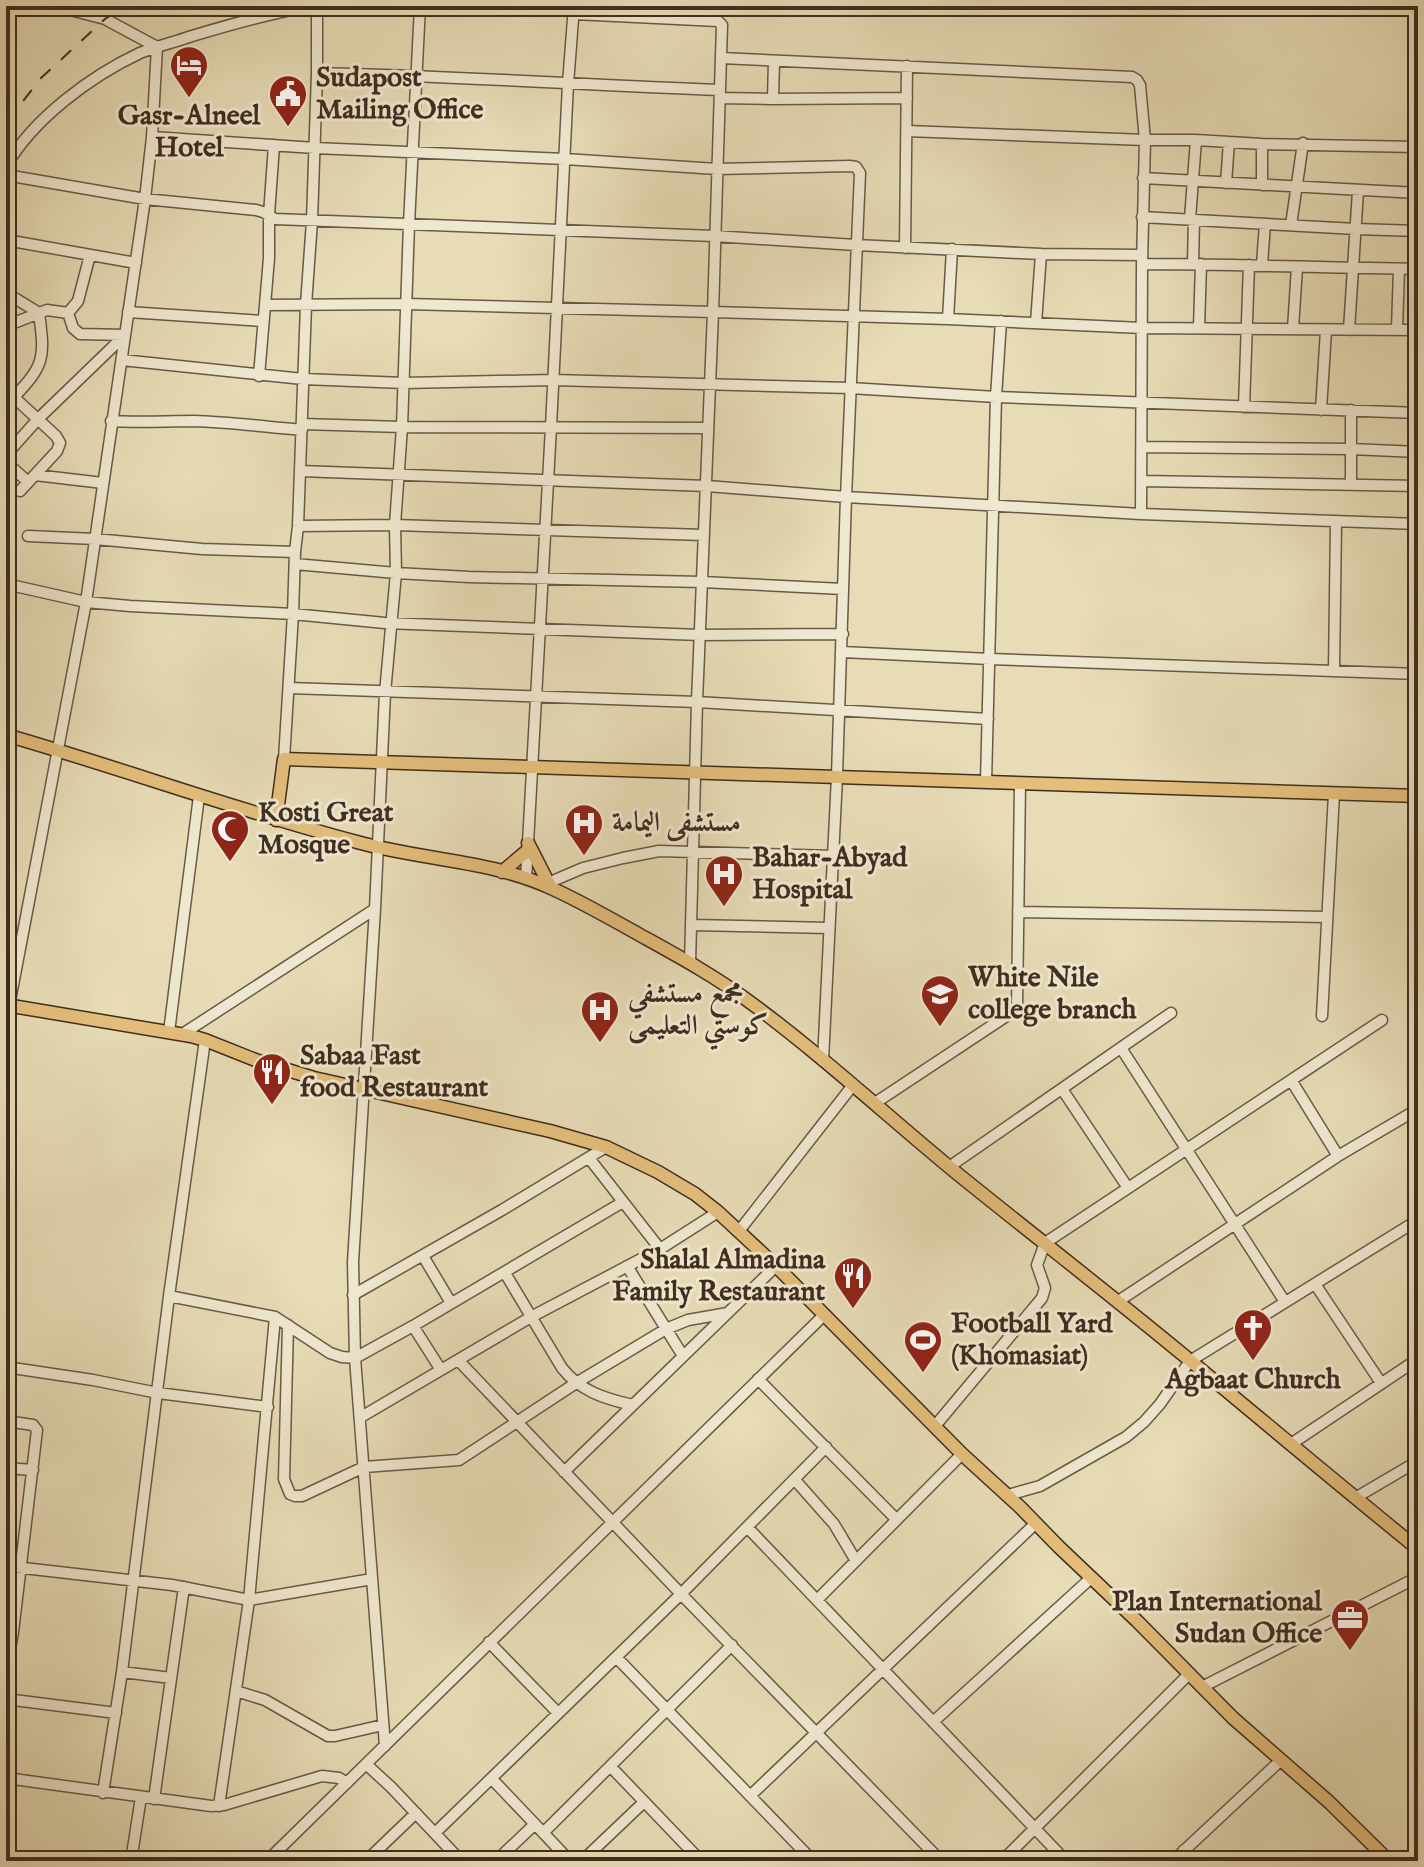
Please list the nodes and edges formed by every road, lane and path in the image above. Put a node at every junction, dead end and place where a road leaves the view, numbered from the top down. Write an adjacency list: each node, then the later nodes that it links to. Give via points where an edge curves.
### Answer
1 (55, 6): 6 (street, via 105,19)
2 (311, 6): 6 (street)
3 (317, 6): 10 (street)
4 (420, 6): 11 (street)
5 (574, 10): 7 (street, via 718,21); 12 (street)
6 (157, 47): 17 (street); 28 (street, via 122,62 75,93 39,124)
7 (721, 58): 8 (street); 13 (street)
8 (774, 61): 9 (street); 15 (street)
9 (907, 66): 14 (street); 18 (street, via 1132,77 1140,85)
10 (317, 73): 11 (street); 25 (street)
11 (417, 75): 12 (street); 26 (street)
12 (568, 84): 13 (street); 27 (street)
13 (720, 94): 15 (street); 29 (street)
14 (907, 98): 15 (street); 16 (street)
15 (773, 99)
16 (907, 131): 18 (street); 53 (street)
17 (152, 137): 23 (street); 38 (street)
18 (1145, 140): 19 (street); 31 (street)
19 (1196, 140): 20 (street); 32 (street)
20 (1229, 142): 22 (street); 33 (street)
21 (1303, 143): 22 (street); 24 (street); 35 (street)
22 (1262, 144): 34 (street)
23 (274, 145): 25 (street); 40 (street)
24 (1418, 147)
25 (315, 148): 26 (street); 43 (street)
26 (413, 152): 27 (street); 44 (street)
27 (565, 159): 29 (street); 47 (street)
28 (6, 166)
29 (717, 169): 50 (street); 52 (street, via 856,167)
30 (6, 175): 38 (street)
31 (1143, 178): 32 (street); 41 (street)
32 (1193, 181): 33 (street); 42 (street)
33 (1226, 183): 34 (street)
34 (1262, 185): 35 (street)
35 (1296, 187): 36 (street); 46 (street)
36 (1358, 191): 37 (street); 48 (street)
37 (1418, 193)
38 (145, 199): 40 (street); 58 (street)
39 (1418, 200): 49 (street)
40 (269, 215): 43 (street); 68 (street)
41 (1142, 217): 42 (street); 57 (street)
42 (1192, 220): 45 (street); 59 (street)
43 (312, 221): 44 (street); 69 (street)
44 (409, 224): 47 (street); 67 (street)
45 (1265, 224): 46 (street); 60 (street)
46 (1291, 225): 48 (street)
47 (560, 229): 50 (street); 70 (street)
48 (1356, 229): 49 (street); 63 (street)
49 (1418, 231): 65 (street)
50 (714, 236): 52 (street); 72 (street)
51 (6, 240): 56 (street)
52 (856, 245): 53 (street); 75 (street)
53 (905, 248): 54 (street)
54 (952, 249): 55 (street); 76 (street)
55 (1041, 254): 57 (street); 79 (street)
56 (90, 255): 58 (street); 74 (street, via 78,301)
57 (1142, 260): 59 (street); 81 (street)
58 (136, 263): 71 (street)
59 (1197, 264): 61 (street); 82 (street)
60 (1262, 264): 61 (street); 62 (street)
61 (1249, 265): 83 (street)
62 (1297, 267): 63 (street); 84 (street)
63 (1355, 267): 64 (street); 87 (street)
64 (1399, 269): 65 (street); 85 (street)
65 (1417, 269)
66 (6, 295): 73 (street)
67 (407, 304): 69 (street); 70 (street); 94 (street)
68 (265, 305): 69 (street); 77 (street)
69 (306, 305): 92 (street)
70 (556, 308): 72 (street); 93 (street)
71 (128, 312): 77 (street); 89 (street)
72 (713, 312): 75 (street); 95 (street)
73 (39, 313): 74 (street); 80 (street); 98 (street, via 43,349 35,375)
74 (68, 313): 89 (street, via 80,334)
75 (855, 316): 76 (street); 96 (street)
76 (948, 319): 78 (street)
77 (263, 321): 91 (street)
78 (1001, 321): 79 (street); 97 (street)
79 (1036, 323): 81 (street)
80 (6, 326)
81 (1142, 328): 82 (street); 99 (street)
82 (1199, 328): 83 (street)
83 (1246, 328): 84 (street); 100 (street)
84 (1293, 329): 86 (street)
85 (1397, 329): 87 (street); 88 (street)
86 (1326, 330): 87 (street); 101 (street)
87 (1349, 330)
88 (1418, 330)
89 (125, 335): 90 (street); 104 (street)
90 (122, 360): 91 (street); 105 (street)
91 (259, 376): 92 (street)
92 (303, 379): 94 (street); 106 (street)
93 (553, 380): 94 (street); 95 (street); 108 (street)
94 (404, 383): 107 (street)
95 (710, 385): 96 (street); 109 (street)
96 (850, 388): 97 (street); 124 (street)
97 (996, 397): 99 (street); 125 (street)
98 (9, 400): 104 (street)
99 (1142, 402): 100 (street); 110 (street)
100 (1244, 407): 101 (street)
101 (1321, 410): 102 (street)
102 (1351, 410): 103 (street); 111 (street)
103 (1418, 413)
104 (38, 419): 113 (street); 119 (street, via 60,443)
105 (111, 421): 106 (street); 120 (street)
106 (302, 427): 107 (street); 115 (street)
107 (402, 427): 108 (street); 116 (street)
108 (551, 427): 109 (street); 117 (street)
109 (708, 428): 122 (street)
110 (1142, 447): 111 (street); 118 (street)
111 (1351, 449): 112 (street); 121 (street)
112 (1418, 452)
113 (6, 455)
114 (6, 462): 119 (street)
115 (300, 471): 116 (street); 130 (street)
116 (399, 475): 117 (street); 129 (street)
117 (548, 481): 122 (street); 131 (street)
118 (1142, 481): 121 (street); 126 (street)
119 (28, 482): 120 (street)
120 (103, 483): 134 (street)
121 (1351, 485): 123 (street)
122 (707, 486): 124 (street); 132 (street)
123 (1418, 486)
124 (846, 497): 125 (street); 140 (street)
125 (994, 506): 126 (street); 148 (street)
126 (1141, 514): 127 (street)
127 (1336, 522): 128 (street); 149 (street)
128 (1418, 524)
129 (395, 525): 130 (street); 131 (street); 136 (street)
130 (298, 526): 135 (street)
131 (546, 531): 132 (street); 137 (street)
132 (704, 535): 138 (street)
133 (28, 536): 134 (street)
134 (95, 539): 135 (street); 141 (street)
135 (295, 558): 136 (street); 142 (street)
136 (396, 573): 137 (street); 143 (street)
137 (543, 579): 138 (street); 144 (street)
138 (702, 582): 140 (street); 146 (street)
139 (6, 584): 141 (street)
140 (843, 589): 145 (street)
141 (86, 602): 142 (street); 158 (street)
142 (293, 614): 143 (street); 151 (street)
143 (392, 623): 144 (street); 152 (street)
144 (541, 628): 146 (street); 153 (street)
145 (843, 634): 146 (street); 147 (street)
146 (700, 635): 154 (street)
147 (842, 652): 148 (street); 155 (street)
148 (990, 659): 149 (street); 156 (street)
149 (1334, 671): 150 (street)
150 (1418, 674)
151 (289, 688): 152 (street); 159 (street)
152 (385, 693): 153 (street); 160 (street)
153 (535, 695): 154 (street); 161 (street)
154 (697, 702): 155 (street); 162 (street)
155 (839, 710): 156 (street); 163 (street)
156 (988, 719): 164 (street)
157 (6, 735): 158 (main road)
158 (57, 750): 167 (main road); 183 (street)
159 (284, 759): 160 (main road); 169 (main road)
160 (382, 763): 161 (main road); 171 (street)
161 (533, 767): 162 (main road); 170 (street)
162 (695, 773): 163 (main road); 172 (street)
163 (837, 776): 164 (main road); 173 (street)
164 (986, 781): 165 (main road)
165 (1020, 783): 166 (main road); 178 (street)
166 (1334, 794): 168 (main road); 179 (street)
167 (199, 796): 169 (main road); 187 (street)
168 (1418, 796)
169 (276, 820): 171 (main road)
170 (528, 847): 174 (main road); 175 (street); 176 (main road)
171 (376, 848): 174 (main road); 177 (street)
172 (692, 851): 173 (street); 176 (street, via 623,858 567,873); 180 (street)
173 (833, 856): 181 (street)
174 (502, 872): 175 (main road)
175 (526, 879): 176 (main road)
176 (550, 886): 182 (main road)
177 (375, 909): 187 (street); 194 (street)
178 (1018, 912): 179 (street); 195 (street, via 1017,1009)
179 (1326, 917): 185 (street)
180 (691, 925): 181 (street); 182 (street)
181 (829, 928): 190 (street)
182 (690, 963): 190 (main road, via 746,999)
183 (8, 1006): 187 (main road)
184 (1171, 1013): 189 (street)
185 (1322, 1016)
186 (1382, 1020): 191 (street)
187 (175, 1033): 188 (main road)
188 (205, 1040): 194 (main road, via 285,1070); 216 (street)
189 (1121, 1048): 193 (street); 198 (street)
190 (823, 1061): 192 (main road)
191 (1291, 1080): 198 (street); 199 (street)
192 (853, 1085): 195 (main road); 207 (street)
193 (1062, 1089): 201 (street); 202 (street)
194 (364, 1091): 197 (main road); 215 (street)
195 (875, 1103): 201 (main road)
196 (1418, 1109): 199 (street)
197 (606, 1147): 200 (street); 204 (main road, via 658,1172)
198 (1186, 1149): 202 (street); 206 (street)
199 (1338, 1156): 206 (street)
200 (589, 1158): 203 (street); 210 (street)
201 (949, 1167): 208 (main road)
202 (1128, 1188): 208 (street)
203 (623, 1202): 209 (street); 213 (street)
204 (718, 1212): 207 (main road); 209 (street)
205 (1418, 1220): 214 (street)
206 (1235, 1223): 217 (street); 218 (street)
207 (739, 1231): 212 (main road)
208 (1045, 1243): 217 (main road); 243 (street, via 1037,1265 1045,1288 1042,1298)
209 (660, 1249): 211 (street)
210 (423, 1256): 215 (street); 219 (street)
211 (627, 1266): 223 (street); 226 (street)
212 (776, 1266): 220 (street); 221 (main road)
213 (505, 1273): 219 (street); 223 (street)
214 (1315, 1284): 218 (street); 236 (street)
215 (353, 1295): 228 (street)
216 (169, 1296): 222 (street); 237 (street)
217 (1117, 1302): 231 (main road)
218 (1285, 1302): 231 (street)
219 (451, 1303): 225 (street)
220 (728, 1313): 226 (street); 227 (street)
221 (824, 1315): 234 (street); 243 (main road)
222 (275, 1317): 224 (street); 239 (street)
223 (531, 1317): 230 (street); 235 (street)
224 (288, 1325): 228 (street, via 330,1353); 248 (street, via 286,1488 302,1496)
225 (413, 1326): 228 (street); 233 (street)
226 (666, 1329): 227 (street); 235 (street)
227 (683, 1356): 238 (street)
228 (355, 1358): 240 (street)
229 (1418, 1359): 236 (street)
230 (458, 1360): 233 (street); 242 (street)
231 (1190, 1361): 244 (main road); 253 (street, via 1160,1404 1126,1437 1040,1486)
232 (6, 1367): 237 (street)
233 (441, 1370): 240 (street)
234 (758, 1379): 245 (street); 256 (street)
235 (576, 1383): 238 (street, via 599,1397); 242 (street)
236 (1381, 1383): 244 (street)
237 (158, 1393): 239 (street); 266 (street)
238 (633, 1405): 251 (street)
239 (268, 1407): 269 (street)
240 (361, 1417): 248 (street)
241 (6, 1421): 250 (street, via 37,1428)
242 (516, 1421): 248 (street, via 459,1460); 251 (street)
243 (935, 1426): 246 (main road)
244 (1291, 1444): 254 (main road)
245 (826, 1447): 252 (street); 255 (street)
246 (962, 1454): 253 (main road); 255 (street)
247 (1418, 1461): 254 (street)
248 (364, 1467): 265 (street)
249 (6, 1468): 250 (street)
250 (33, 1470): 262 (street)
251 (564, 1472): 256 (street)
252 (795, 1480): 258 (street); 260 (street, via 825,1512)
253 (1008, 1495): 257 (main road)
254 (1355, 1498): 259 (main road)
255 (896, 1519): 260 (street)
256 (612, 1521): 268 (street); 271 (street)
257 (1036, 1523): 264 (main road); 274 (street)
258 (748, 1528): 268 (street); 270 (street)
259 (1418, 1549)
260 (856, 1561): 270 (street)
261 (6, 1566): 262 (street)
262 (22, 1567): 266 (street); 275 (street)
263 (1418, 1577): 279 (street)
264 (1091, 1578): 277 (main road); 285 (street)
265 (372, 1579): 269 (street); 286 (street)
266 (135, 1581): 267 (street); 276 (street)
267 (184, 1587): 269 (street); 278 (street)
268 (681, 1594): 272 (street); 273 (street)
269 (249, 1600): 280 (street)
270 (817, 1600): 274 (street)
271 (489, 1642): 284 (street); 288 (street)
272 (732, 1645): 282 (street); 287 (street)
273 (616, 1657): 282 (street); 284 (street)
274 (883, 1669): 285 (street); 287 (street)
275 (6, 1671)
276 (122, 1672): 278 (street); 283 (street)
277 (1188, 1675): 279 (main road); 303 (street)
278 (171, 1678): 298 (street)
279 (1202, 1687): 289 (main road)
280 (236, 1691): 286 (street, via 265,1700 328,1736); 300 (street)
281 (6, 1699): 283 (street)
282 (667, 1710): 291 (street); 296 (street)
283 (116, 1713): 295 (street)
284 (558, 1713): 293 (street)
285 (933, 1722): 303 (street)
286 (383, 1725): 288 (street)
287 (817, 1732): 296 (street); 316 (street)
288 (385, 1746): 290 (street)
289 (1281, 1760): 306 (street); 321 (main road)
290 (367, 1765): 294 (street); 301 (street)
291 (611, 1767): 299 (street); 305 (street)
292 (6, 1778): 295 (street)
293 (492, 1779): 302 (street); 304 (street)
294 (347, 1783): 300 (street, via 322,1776); 308 (street)
295 (103, 1793): 297 (street)
296 (750, 1796): 315 (street)
297 (141, 1797): 298 (street); 307 (street)
298 (154, 1799): 300 (street)
299 (644, 1802): 313 (street); 314 (street)
300 (219, 1806)
301 (416, 1813): 304 (street); 309 (street)
302 (535, 1824): 305 (street); 311 (street)
303 (1035, 1829): 317 (street); 318 (street)
304 (435, 1833): 310 (street)
305 (543, 1833): 312 (street)
306 (1184, 1850): 319 (street); 320 (street)
307 (131, 1861)
308 (267, 1861)
309 (366, 1861)
310 (461, 1861)
311 (496, 1861)
312 (570, 1861)
313 (582, 1861)
314 (700, 1861)
315 (813, 1861)
316 (941, 1861)
317 (1002, 1861)
318 (1066, 1861)
319 (1173, 1861)
320 (1194, 1861)
321 (1389, 1861)

